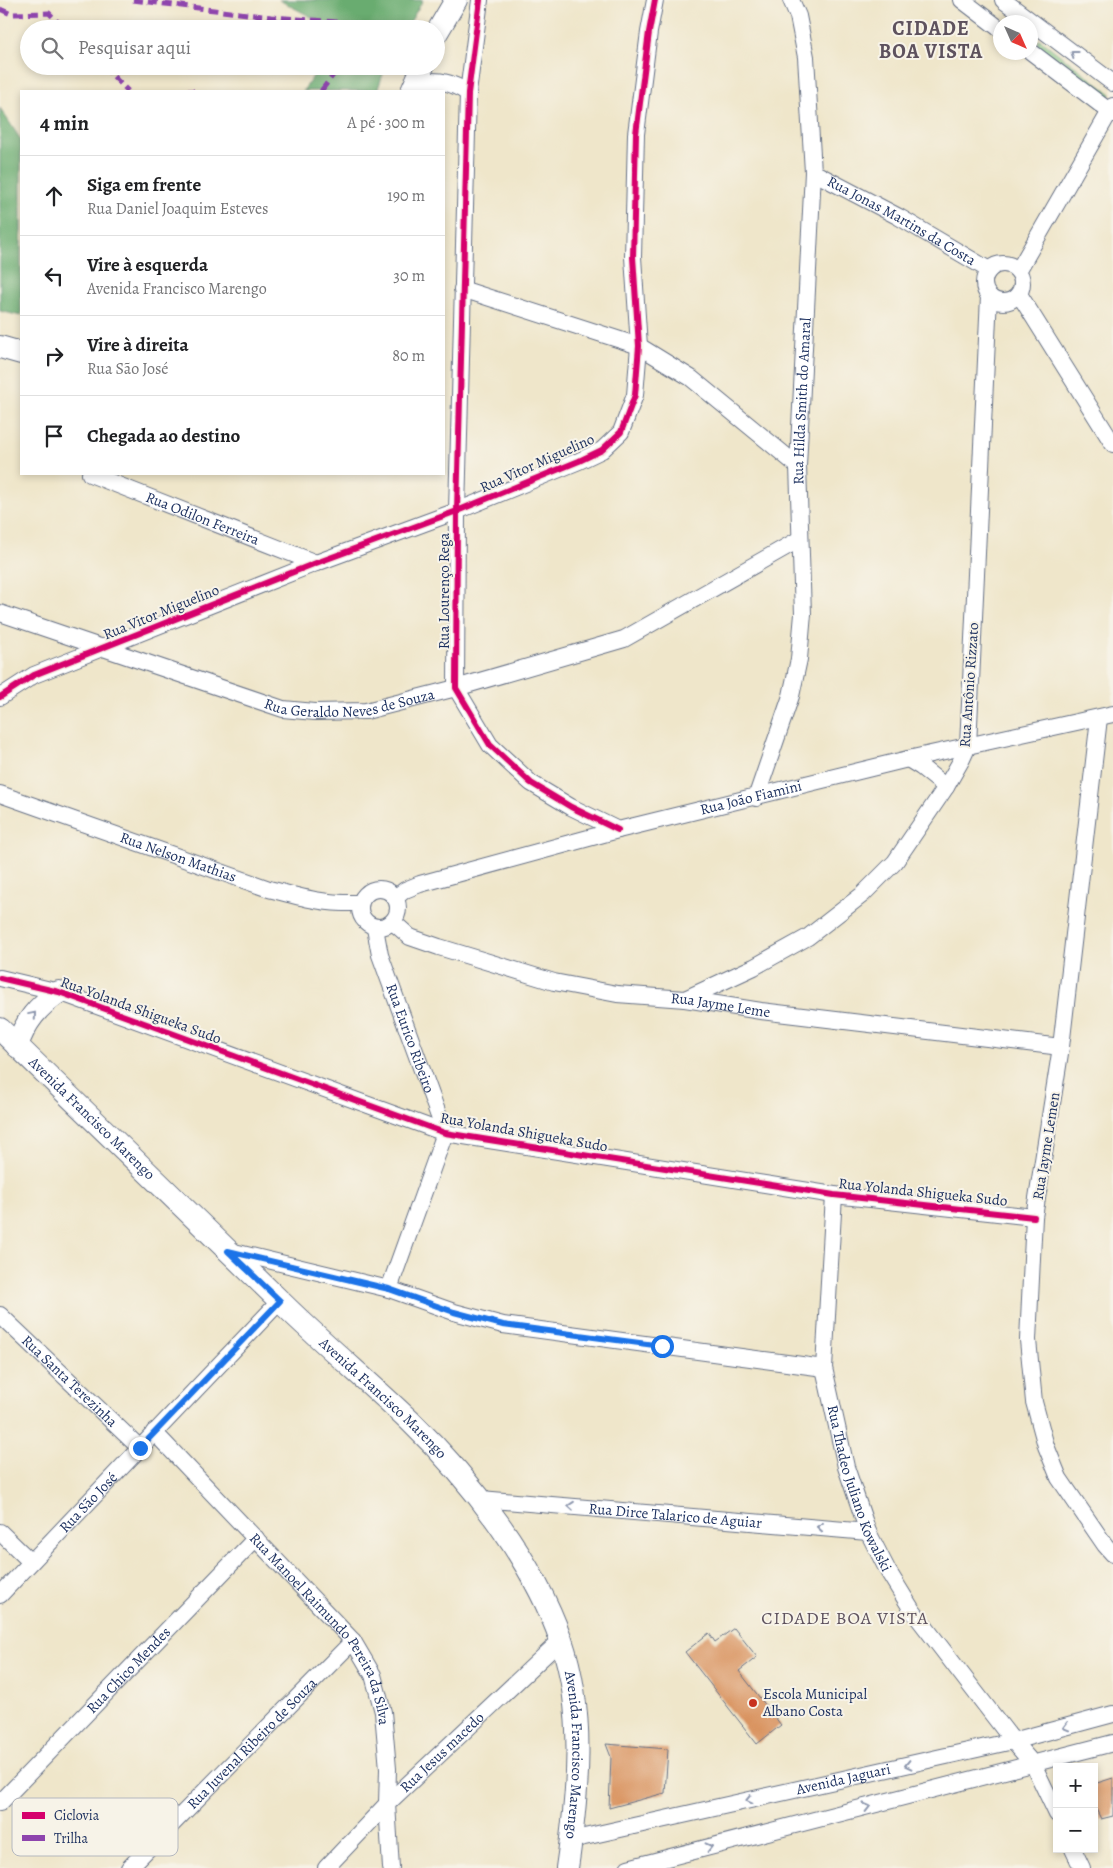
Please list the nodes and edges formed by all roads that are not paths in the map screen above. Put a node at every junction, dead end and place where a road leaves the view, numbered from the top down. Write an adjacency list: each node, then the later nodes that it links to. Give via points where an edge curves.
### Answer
1 (456, 0): 8 (main road)
2 (480, 0): 13 (street, Rua Lourenço Rega)
3 (655, 0): 21 (street, Rua Vitor Miguelino, via 636,134 633,257)
4 (791, 0): 15 (street, Rua Hilda Smith do Amaral, via 798,16 806,57)
5 (962, 0): 9 (street)
6 (1007, 1): 7 (street); 12 (street, one-way to 6)
7 (1005, 15)
8 (444, 20)
9 (993, 23)
10 (1038, 58): 14 (street)
11 (417, 80): 13 (street, via 449,82)
12 (1113, 83)
13 (468, 94): 18 (street, Rua Lourenço Rega)
14 (1112, 110): 17 (street)
15 (814, 172): 16 (street, Rua Jonas Martins da Costa, via 899,216); 25 (street, Rua Hilda Smith do Amaral)
16 (989, 270): 17 (street, via 995,265 1006,264); 20 (street, via 984,280 985,292)
17 (1018, 271): 19 (street, via 1022,284)
18 (462, 289): 21 (street); 27 (street, Rua Lourenço Rega)
19 (1019, 294): 20 (street, via 1004,302); 24 (street)
20 (989, 296): 35 (street, Rua Antônio Rizzato)
21 (639, 346): 25 (street, via 691,378); 27 (street, Rua Vitor Miguelino, via 635,395 627,420 621,432 602,450)
22 (0, 347): 23 (main road)
23 (20, 353)
24 (1113, 444)
25 (798, 466): 28 (street, Rua Hilda Smith do Amaral)
26 (93, 475): 29 (street, Rua Odilon Ferreira)
27 (457, 512): 29 (street, Rua Vitor Miguelino); 32 (street, Rua Lourenço Rega)
28 (800, 539): 32 (street, Rua Geraldo Neves de Souza, via 624,639); 39 (street, Rua Hilda Smith do Amaral, via 803,614 799,659 791,696)
29 (316, 563): 31 (street, Rua Vitor Miguelino)
30 (0, 613): 31 (street, Rua Geraldo Neves de Souza)
31 (104, 648): 32 (street, Rua Geraldo Neves de Souza, via 283,709 366,711); 33 (street, Rua Vitor Miguelino, via 34,675)
32 (456, 688): 40 (street, via 490,745 531,783)
33 (0, 697)
34 (1106, 716): 35 (street, Rua João Fiamini); 50 (street, Rua Jayme Lemen)
35 (968, 746): 36 (street, Rua João Fiamini); 37 (street, Rua Antônio Rizzato)
36 (908, 759): 37 (street); 39 (street, Rua João Fiamini)
37 (946, 787): 47 (street, Rua Antônio Rizzato, via 895,862 862,895 808,936)
38 (0, 794): 42 (street, Rua Nelson Mathias, via 269,889 323,902)
39 (756, 798): 40 (street, Rua João Fiamini)
40 (618, 830): 41 (street, Rua João Fiamini, via 420,884)
41 (395, 898): 42 (street, via 386,890 373,890 362,897); 43 (street, via 398,910)
42 (360, 903): 44 (street, via 360,916)
43 (393, 922): 44 (street); 47 (street, Rua Jayme Leme, via 410,937 554,982 616,994)
44 (375, 928): 51 (street, Rua Eurico Ribeiro, via 380,955)
45 (0, 978): 46 (street, Rua Yolanda Shigueka Sudo)
46 (59, 992): 49 (main road, one-way to 46, via 29,1019); 51 (street, Rua Yolanda Shigueka Sudo)
47 (685, 999): 50 (street, Rua Jayme Leme, via 761,1012)
48 (0, 1029): 49 (main road, Avenida Francisco Marengo)
49 (17, 1046): 54 (main road, Avenida Francisco Marengo)
50 (1061, 1047): 53 (street, Rua Jayme Lemen)
51 (445, 1133): 52 (street, Rua Yolanda Shigueka Sudo); 55 (street)
52 (834, 1195): 53 (street, Rua Yolanda Shigueka Sudo); 58 (street, Rua Thadeo Juliano Kowalski)
53 (1034, 1217): 65 (street, Rua Jayme Lemen, via 1028,1340 1034,1402 1059,1478)
54 (228, 1251): 55 (street); 56 (main road, Avenida Francisco Marengo)
55 (389, 1289): 58 (street, via 503,1325)
56 (280, 1301): 59 (street, Rua São José); 61 (main road, Avenida Francisco Marengo, via 412,1423)
57 (0, 1316): 60 (street, Rua Santa Terezinha)
58 (824, 1368): 63 (street, Rua Thadeo Juliano Kowalski, via 846,1467)
59 (154, 1432): 60 (street, Rua São José); 64 (street, Rua Manoel Raimundo Pereira da Silva)
60 (140, 1448): 66 (street, Rua São José)
61 (481, 1499): 63 (street, Rua Dirce Talarico de Aguiar, one-way to 61); 68 (main road, Avenida Francisco Marengo, via 542,1595)
62 (0, 1532): 66 (street)
63 (868, 1532): 71 (street, Rua Thadeo Juliano Kowalski, via 912,1610)
64 (256, 1538): 69 (street, Rua Manoel Raimundo Pereira da Silva); 74 (street, Rua Chico Mendes)
65 (1113, 1554)
66 (31, 1562): 67 (street, Rua São José)
67 (0, 1595)
68 (561, 1640): 75 (street, Rua Jesus macedo); 78 (main road, Avenida Francisco Marengo, via 572,1681 578,1740)
69 (353, 1641): 75 (street, Rua Manoel Raimundo Pereira da Silva, via 373,1675 383,1712 388,1768); 77 (street, Rua Juvenal Ribeiro de Souza)
70 (1113, 1714): 71 (street, Avenida Jaguari, one-way to 71)
71 (1013, 1741): 73 (street, Rua Thadeo Juliano Kowalski); 78 (street, Avenida Jaguari, one-way to 78)
72 (1113, 1743): 73 (street, Avenida Jaguari)
73 (1033, 1764): 76 (street, Rua Thadeo Juliano Kowalski); 85 (street, Avenida Jaguari, one-way to 73)
74 (0, 1803)
75 (387, 1804): 82 (street, Rua Jesus macedo); 83 (street, Rua Manoel Raimundo Pereira da Silva)
76 (1054, 1808)
77 (178, 1819)
78 (571, 1840): 84 (main road, Avenida Francisco Marengo)
79 (1075, 1853): 86 (street)
80 (142, 1856): 81 (street, Rua Juvenal Ribeiro de Souza)
81 (130, 1868)
82 (326, 1868)
83 (391, 1868)
84 (567, 1868)
85 (628, 1868)
86 (1082, 1868)

